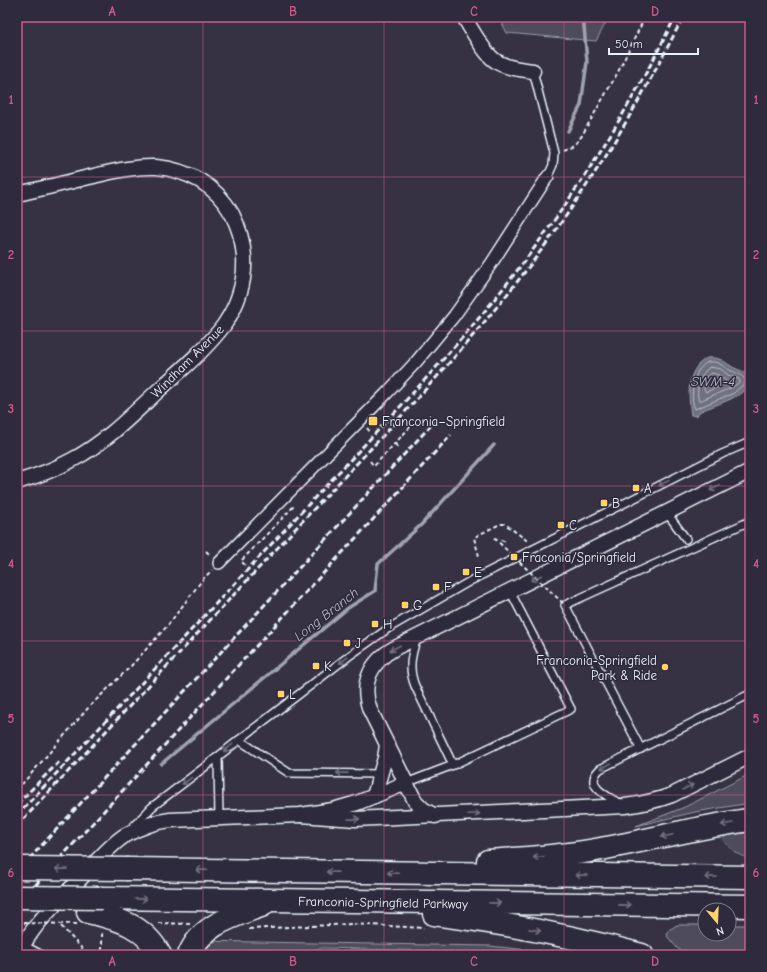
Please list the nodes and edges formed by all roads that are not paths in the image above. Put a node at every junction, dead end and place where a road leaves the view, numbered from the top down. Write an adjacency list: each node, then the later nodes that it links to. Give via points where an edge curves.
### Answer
1 (464, 17): 2 (street, via 493,60 510,67)
2 (533, 71): 3 (lane, via 554,152 553,165)
3 (548, 176): 11 (street, via 491,264 454,316 416,362)
4 (17, 194): 7 (street, Windham Avenue, via 132,168 177,170 216,192 228,208 240,234 244,266 239,296 227,320 177,374 87,452 63,465)
5 (750, 442): 15 (lane, one-way to 15, via 489,571 423,607 370,641)
6 (750, 471): 8 (street, one-way to 8)
7 (17, 482)
8 (667, 512): 10 (lane); 12 (street, one-way to 12)
9 (750, 522): 17 (lane, via 565,605)
10 (686, 539)
11 (219, 563)
12 (510, 591): 13 (street); 20 (lane, via 571,709)
13 (417, 637): 16 (street, one-way to 16, via 382,656 369,674 366,690 368,704); 20 (lane, via 412,653 411,676)
14 (750, 694): 17 (lane)
15 (239, 740): 19 (lane, one-way to 19); 21 (lane, one-way to 15, via 289,773)
16 (387, 745): 21 (street); 22 (street)
17 (642, 749): 24 (lane, one-way to 24, via 604,767 595,775 595,783 599,790)
18 (750, 756): 24 (street, one-way to 18, via 652,802 672,795)
19 (218, 757): 27 (lane); 29 (lane, one-way to 29, via 152,807)
20 (453, 765): 22 (lane)
21 (381, 774): 23 (street)
22 (406, 783): 23 (street); 26 (street, via 419,806)
23 (374, 796): 25 (street, via 344,808)
24 (625, 806): 26 (street, one-way to 24)
25 (302, 815): 26 (street, one-way to 26, via 346,819); 27 (street)
26 (435, 816)
27 (219, 818): 29 (street, via 161,821)
28 (750, 820): 31 (main road, one-way to 31, via 583,852 483,862)
29 (122, 838): 38 (street, via 43,918)
30 (17, 868): 31 (main road, one-way to 30, bridge)
31 (414, 873): 32 (main road, one-way to 31)
32 (750, 877)
33 (22, 897): 37 (main road)
34 (273, 901): 35 (main road, Franconia-Springfield Parkway); 37 (main road, Franconia-Springfield Parkway, one-way to 34); 41 (main road, via 207,929)
35 (330, 901): 36 (main road, Franconia-Springfield Parkway, one-way to 36); 42 (main road, one-way to 42, via 509,925)
36 (750, 906)
37 (89, 911): 40 (main road, via 133,926 148,937)
38 (21, 950): 39 (lane)
39 (42, 955)
40 (160, 955)
41 (189, 955)
42 (642, 955)

